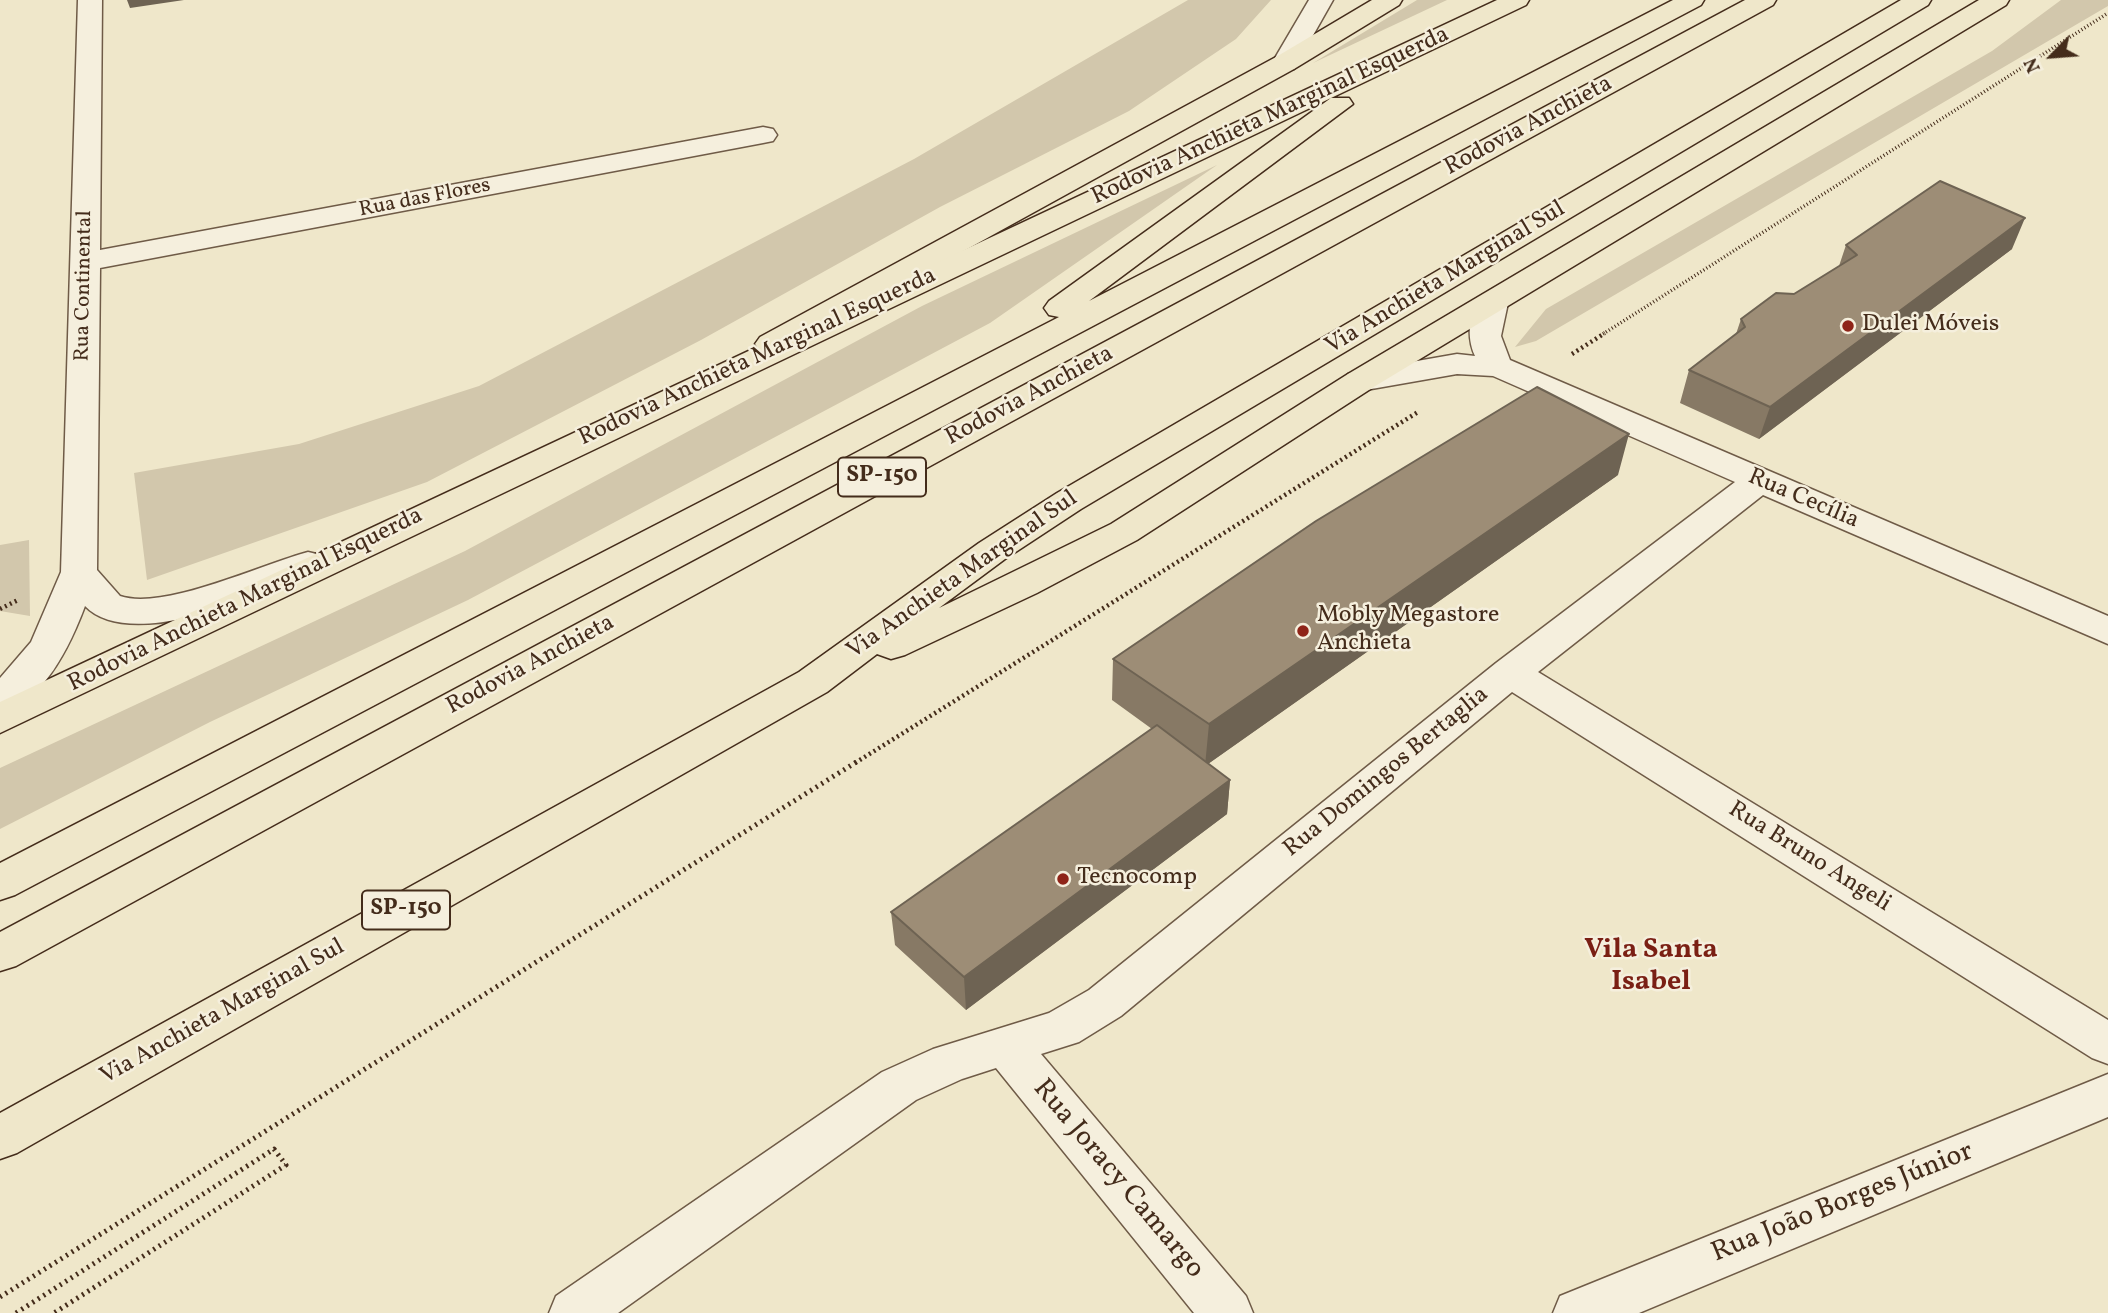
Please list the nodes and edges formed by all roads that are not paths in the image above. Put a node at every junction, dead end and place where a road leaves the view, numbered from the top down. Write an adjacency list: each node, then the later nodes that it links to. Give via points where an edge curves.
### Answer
1 (90, 0): 12 (street, Rua Continental)
2 (1321, 0): 10 (street)
3 (1390, 0): 10 (main road)
4 (1517, 0): 9 (main road, Rodovia Anchieta Marginal Esquerda)
5 (1692, 0): 16 (main road, Rodovia Anchieta / SP-150)
6 (1764, 0): 27 (main road, Rodovia Anchieta / SP-150)
7 (1919, 0): 23 (main road, Via Anchieta Marginal Sul / SP-150, via 1069,501 992,551)
8 (1997, 0): 13 (main road)
9 (1409, 53): 16 (main road); 17 (main road, Rodovia Anchieta Marginal Esquerda)
10 (1285, 63): 17 (main road)
11 (763, 135): 12 (street, Rua das Flores)
12 (86, 262): 20 (street, Rua Continental)
13 (1492, 303): 14 (street, via 1485,318 1488,351); 15 (main road)
14 (1514, 374): 15 (street, Rua Cecília, via 1457,364); 18 (street, Rua Cecília)
15 (1360, 381): 23 (main road, via 1124,532)
16 (948, 388): 26 (main road, Rodovia Anchieta / SP-150)
17 (682, 393): 19 (main road, Rodovia Anchieta Marginal Esquerda)
18 (1759, 481): 21 (street, Rua Cecília); 22 (street, Rua Domingos Bertaglia)
19 (357, 548): 20 (street, via 174,609 133,612 108,606); 25 (main road, Rodovia Anchieta Marginal Esquerda)
20 (79, 572): 24 (street, Rua Continental, via 46,655)
21 (2108, 631)
22 (1510, 673): 28 (street, Rua Bruno Angeli); 29 (street, Rua Domingos Bertaglia, via 1105,1003 1063,1028)
23 (813, 682): 31 (main road, Via Anchieta Marginal Sul / SP-150)
24 (0, 700)
25 (0, 719)
26 (0, 883)
27 (0, 953)
28 (2108, 1044)
29 (1007, 1047): 32 (street, Rua Domingos Bertaglia, via 950,1063 899,1086); 33 (street, Rua Joracy Camargo)
30 (2108, 1095): 34 (street, Rua João Borges Júnior)
31 (0, 1138)
32 (575, 1313)
33 (1227, 1313)
34 (1579, 1313)

